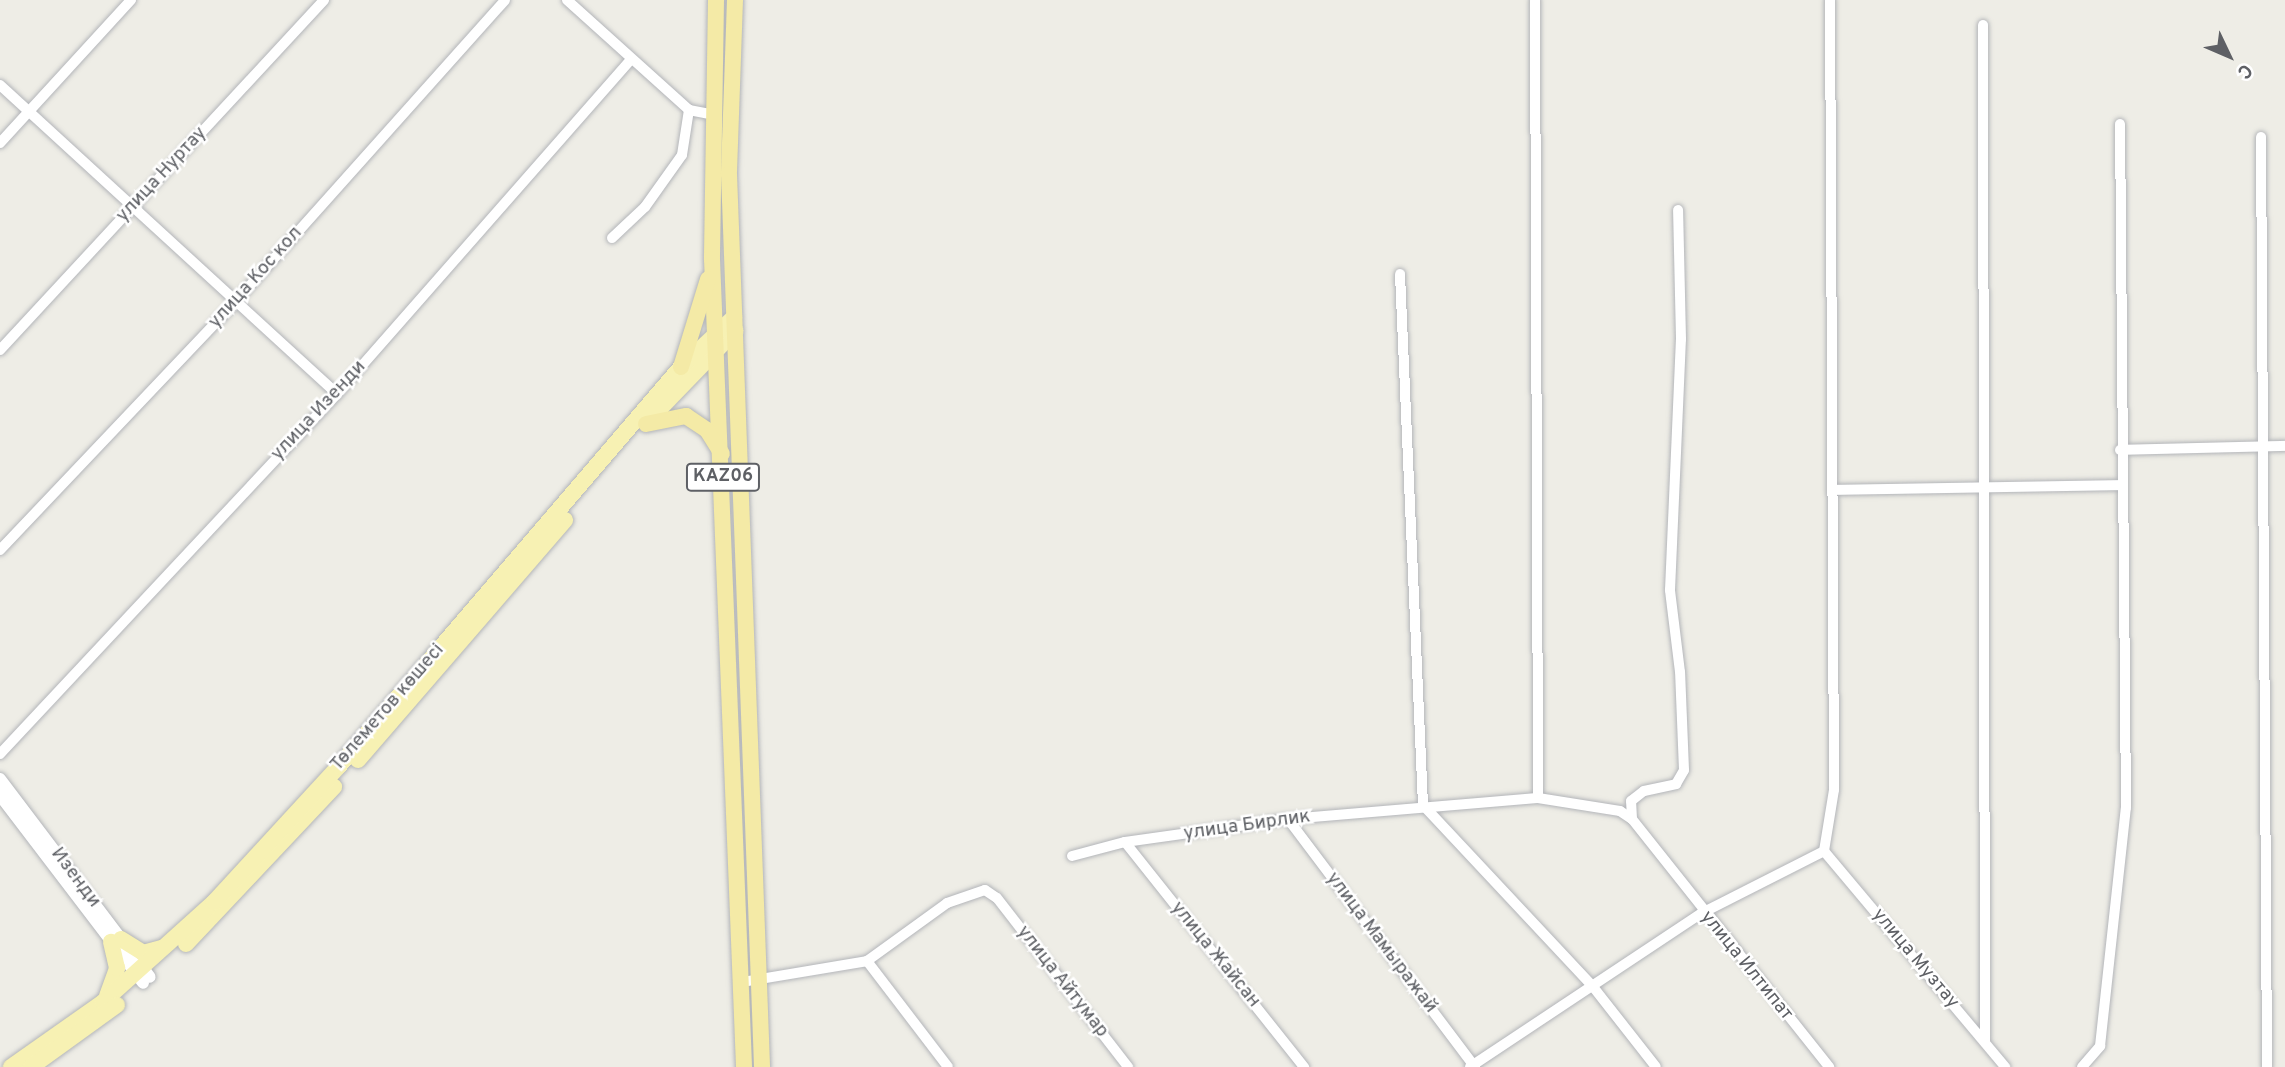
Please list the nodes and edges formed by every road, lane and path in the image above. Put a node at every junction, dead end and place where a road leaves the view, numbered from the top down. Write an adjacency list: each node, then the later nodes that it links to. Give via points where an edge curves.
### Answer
1 (131, 0): 13 (street)
2 (324, 0): 18 (street, улица Нуртау)
3 (505, 0): 23 (street, улица Кос кол)
4 (567, 0): 10 (street)
5 (716, 0): 14 (highway, KАZ06)
6 (735, 0): 24 (highway, KАZ06, via 729,174)
7 (1535, 0): 41 (street)
8 (1830, 0): 36 (street)
9 (1983, 25): 35 (street)
10 (630, 61): 12 (street); 28 (street, улица Изенди)
11 (0, 85): 13 (street)
12 (689, 110): 14 (street); 20 (street, via 682,155 645,207)
13 (30, 111): 17 (street); 18 (street)
14 (713, 115): 21 (highway, KАZ06)
15 (2120, 124): 32 (street)
16 (2261, 137): 30 (street)
17 (0, 143)
18 (131, 209): 23 (street); 26 (street, улица Нуртау)
19 (1678, 210): 44 (street, via 1681,338 1670,590 1680,672 1684,770 1676,784 1644,791 1631,801)
20 (612, 238)
21 (712, 259): 25 (highway, KАZ06); 27 (highway, via 697,325)
22 (1400, 274): 42 (street)
23 (237, 300): 28 (street); 37 (street, улица Кос кол)
24 (734, 324): 25 (main road, Төлеметов көшесі); 53 (highway, KАZ06)
25 (717, 340): 27 (main road, Төлеметов көшесі); 29 (main road, Төлеметов көшесі); 33 (highway, KАZ06)
26 (0, 350)
27 (681, 367): 49 (main road, Төлеметов көшесі, via 339,766)
28 (337, 394): 38 (street, улица Изенди)
29 (646, 424): 33 (highway, via 686,416 706,430); 52 (main road, Төлеметов көшесі, via 278,852)
30 (2260, 446): 31 (street); 32 (street); 70 (street)
31 (2285, 446)
32 (2120, 450): 34 (street)
33 (722, 454): 54 (highway, KАZ06)
34 (2121, 485): 35 (street); 69 (street, via 2126,808 2100,1046)
35 (1985, 486): 36 (street); 57 (street)
36 (1833, 490): 46 (street, via 1834,790)
37 (0, 550)
38 (0, 754)
39 (0, 779): 50 (street, Изенди)
40 (0, 795): 50 (street, Изенди)
41 (1538, 798): 42 (street, улица Бирлик); 44 (street, улица Бирлик, via 1620,811)
42 (1423, 805): 43 (street, улица Бирлик); 55 (street)
43 (1287, 819): 45 (street, улица Бирлик); 59 (street, улица Мамыражай)
44 (1632, 819): 48 (street, улица Илтипат)
45 (1125, 842): 47 (street, улица Бирлик); 65 (street, улица Жайсан)
46 (1824, 851): 48 (street); 57 (street, улица Музтау)
47 (1072, 856)
48 (1702, 913): 55 (street); 67 (street, улица Илтипат)
49 (176, 939): 50 (main road, via 152,954); 52 (main road, Төлеметов көшесі)
50 (116, 941): 52 (street, Изенди); 56 (main road, via 117,968)
51 (867, 961): 53 (street); 63 (street); 64 (street, улица Айтумар, via 947,903 985,890 997,898)
52 (143, 976): 56 (main road, Төлеметов көшесі); 61 (main road, Төлеметов көшесі)
53 (760, 979): 54 (street); 58 (highway, KАZ06)
54 (742, 982): 62 (highway, KАZ06)
55 (1594, 988): 59 (street); 66 (street)
56 (103, 1002): 60 (main road, Төлеметов көшесі)
57 (1985, 1042): 68 (street, улица Музтау)
58 (764, 1066)
59 (1473, 1066)
60 (11, 1067)
61 (31, 1067)
62 (744, 1067)
63 (948, 1067)
64 (1128, 1067)
65 (1304, 1067)
66 (1656, 1067)
67 (1829, 1067)
68 (2005, 1067)
69 (2082, 1067)
70 (2267, 1067)

